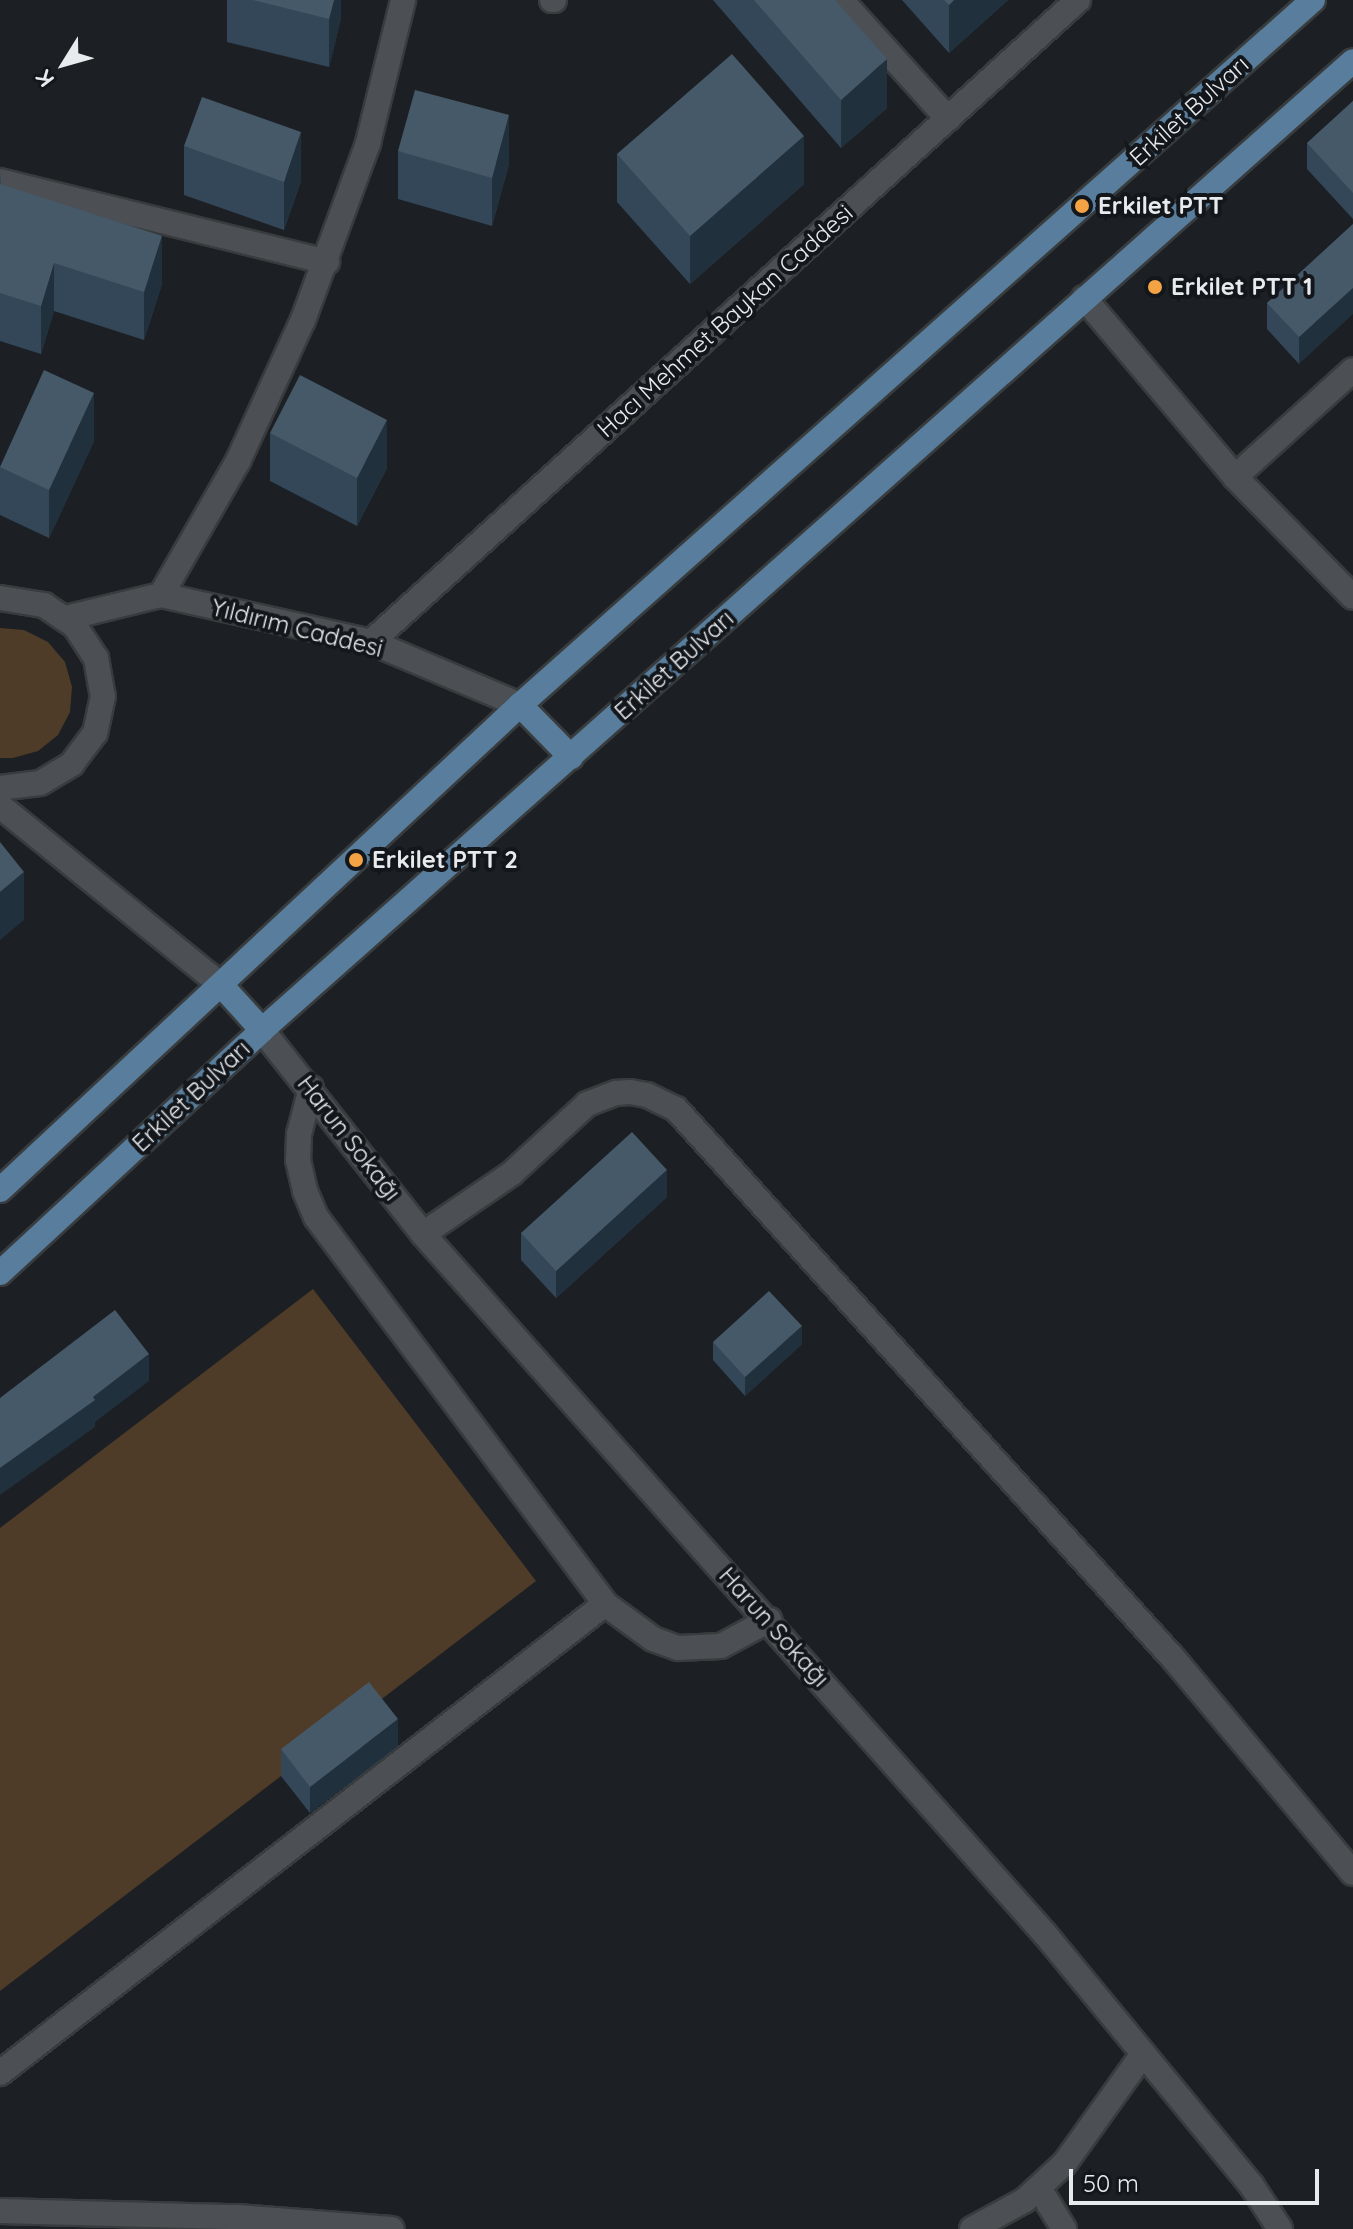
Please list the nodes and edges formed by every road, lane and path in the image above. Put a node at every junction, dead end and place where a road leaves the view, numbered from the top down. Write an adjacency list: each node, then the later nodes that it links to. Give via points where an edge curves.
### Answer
1 (403, 0): 8 (street, via 368,143)
2 (841, 0): 6 (street)
3 (1078, 0): 6 (street, Hacı Mehmet Baykan Caddesi)
4 (1313, 0): 17 (main road, Erkilet Bulvarı)
5 (1353, 61): 9 (main road, Erkilet Bulvarı)
6 (948, 119): 16 (street, Hacı Mehmet Baykan Caddesi)
7 (0, 181): 8 (street)
8 (327, 262): 12 (street, via 259,419)
9 (1084, 298): 11 (street); 18 (main road, Erkilet Bulvarı)
10 (1353, 370): 11 (street)
11 (1235, 477): 13 (street)
12 (161, 595): 15 (street, Yıldırım Caddesi); 16 (street, Yıldırım Caddesi)
13 (1353, 597)
14 (0, 598): 15 (street, via 32,601)
15 (66, 618): 19 (street, via 84,636 100,671 102,708 95,733 81,754 52,778)
16 (371, 642): 17 (street, Yıldırım Caddesi)
17 (520, 705): 18 (main road); 21 (main road, Erkilet Bulvarı)
18 (571, 757): 22 (main road, Erkilet Bulvarı)
19 (0, 788)
20 (0, 806): 21 (street)
21 (221, 985): 22 (main road); 24 (main road, Erkilet Bulvarı)
22 (262, 1030): 23 (street, Harun Sokağı); 26 (main road, Erkilet Bulvarı)
23 (311, 1088): 25 (street, Harun Sokağı); 27 (street, via 298,1160 316,1217)
24 (0, 1190)
25 (423, 1234): 28 (street, Harun Sokağı); 29 (street, via 511,1174 587,1104 630,1092 676,1109 1173,1658)
26 (0, 1273)
27 (605, 1604): 28 (street, via 653,1639 678,1648 721,1646); 31 (street)
28 (769, 1620): 30 (street, Harun Sokağı, via 1045,1934)
29 (1353, 1873)
30 (1143, 2054): 32 (street, via 1087,2135); 37 (street, Harun Sokağı, via 1252,2186)
31 (0, 2073)
32 (1039, 2188): 35 (street); 36 (street)
33 (0, 2211): 34 (street, via 237,2217)
34 (392, 2229)
35 (972, 2229)
36 (1064, 2229)
37 (1280, 2229)

